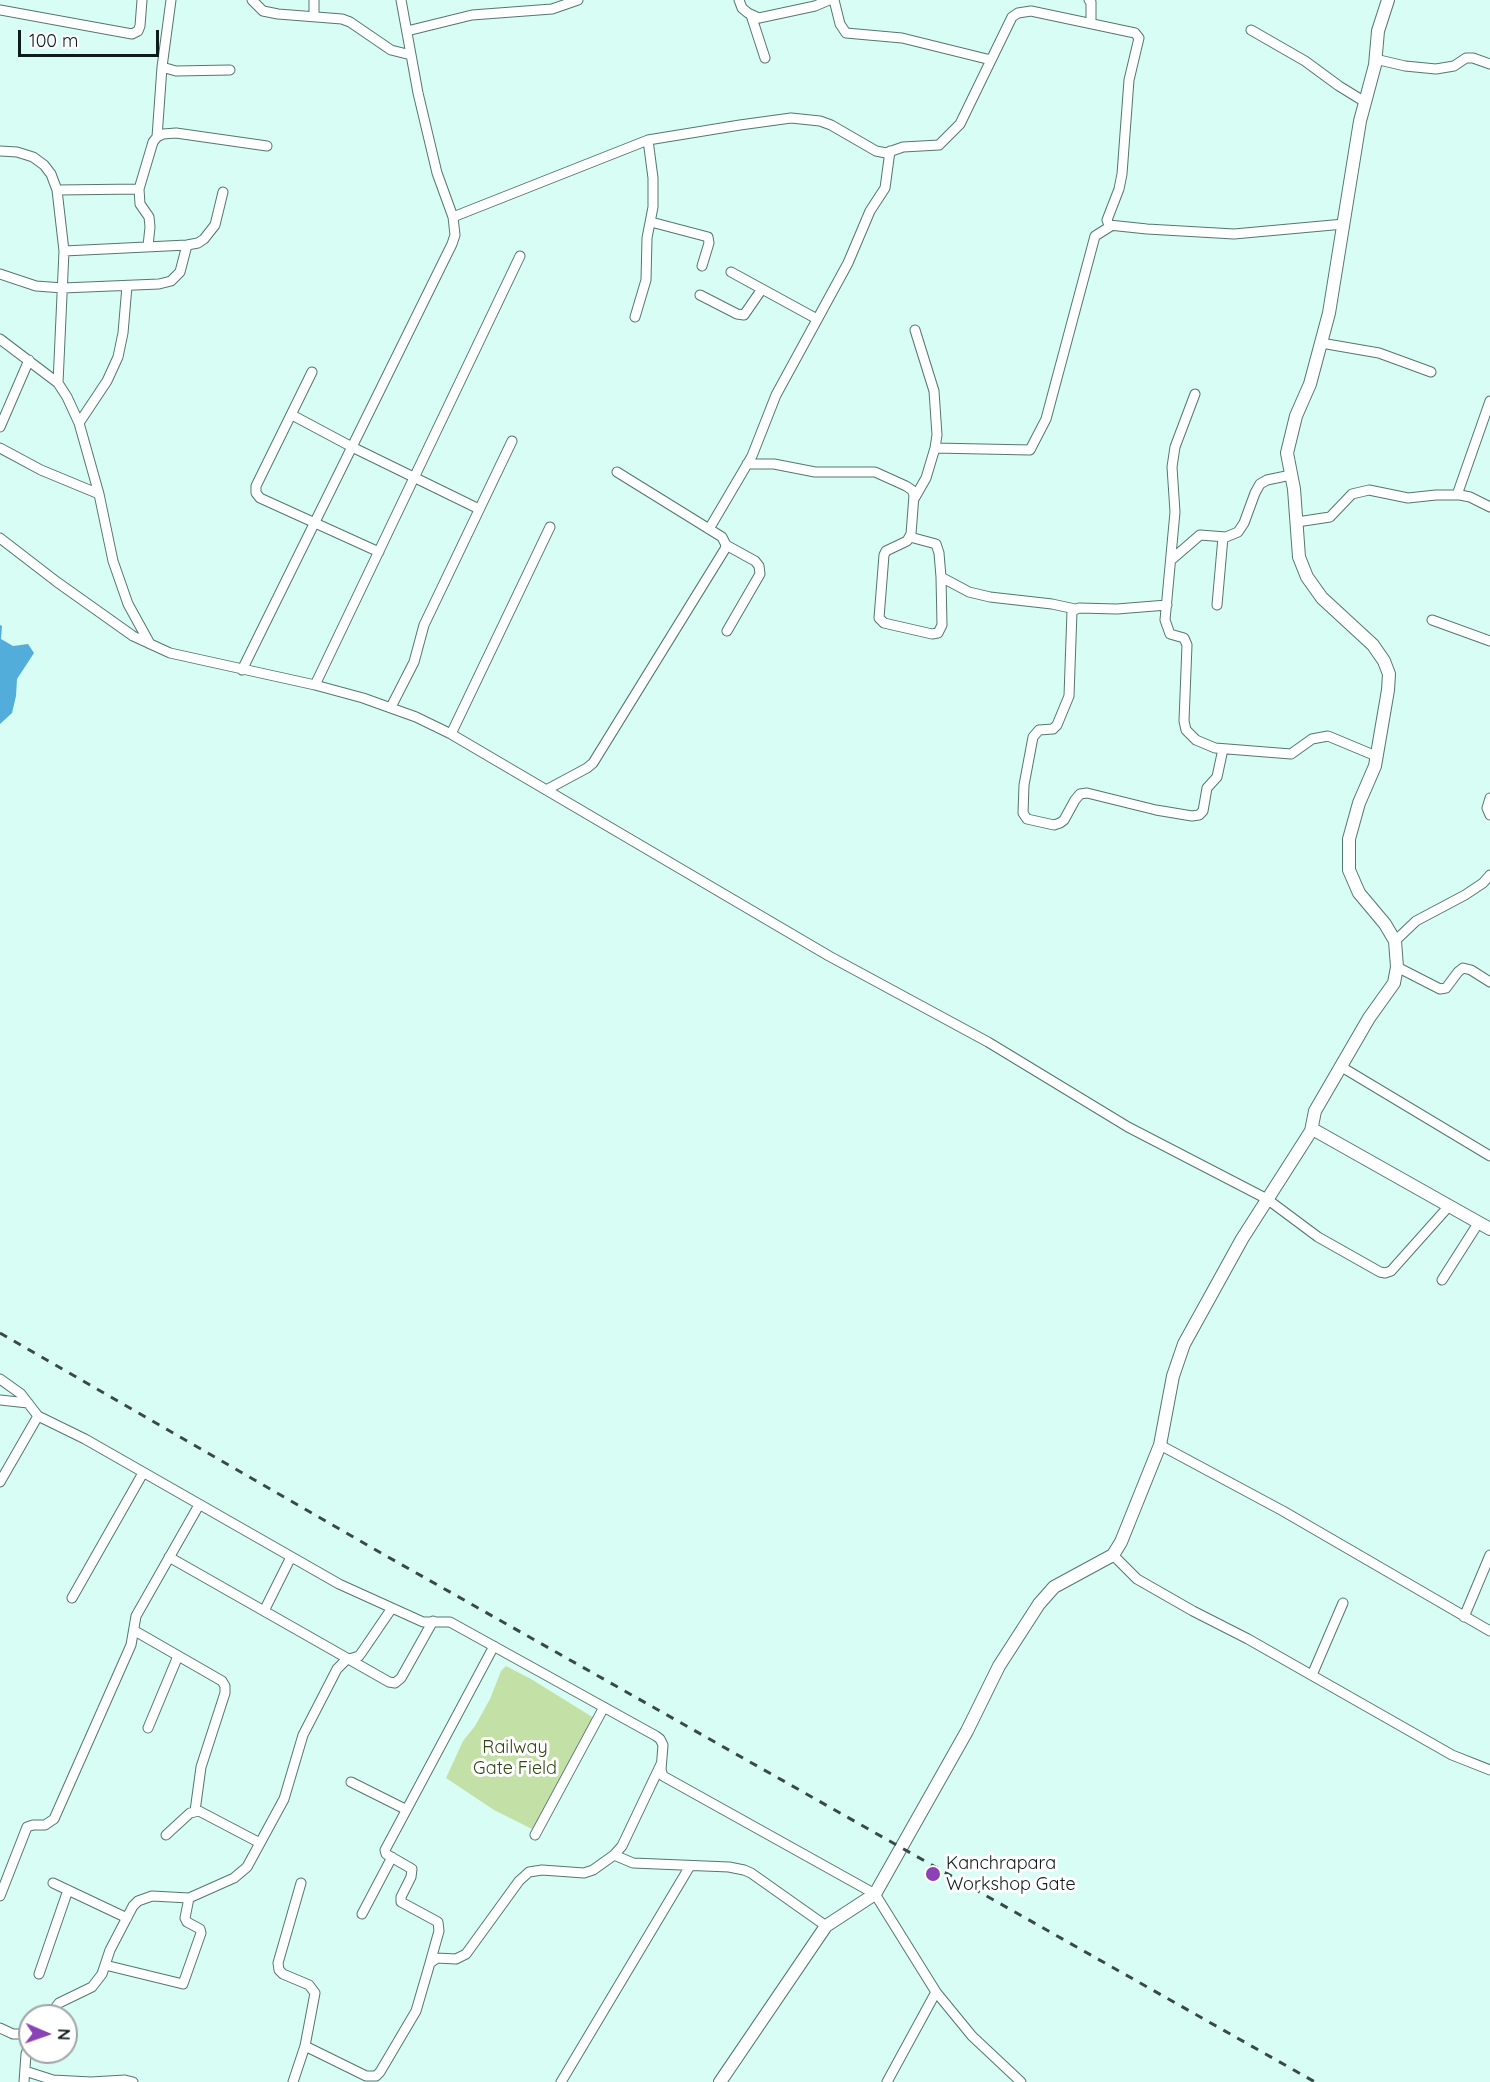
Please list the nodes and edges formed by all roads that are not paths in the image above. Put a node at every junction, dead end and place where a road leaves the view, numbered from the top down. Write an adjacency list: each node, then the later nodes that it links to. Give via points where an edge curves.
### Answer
1 (142, 0): 12 (street, via 140,26 132,34)
2 (171, 0): 23 (street)
3 (252, 0): 14 (street, via 263,11)
4 (314, 0): 14 (street)
5 (401, 0): 17 (street)
6 (578, 0): 17 (street, via 552,9 472,15)
7 (739, 0): 13 (street)
8 (829, 0): 13 (street, via 759,18)
9 (834, 0): 21 (street, via 846,33 902,38)
10 (1089, 0): 15 (street)
11 (1388, 0): 20 (street, via 1378,31)
12 (0, 10)
13 (751, 15): 19 (street)
14 (314, 16): 18 (street, via 350,22 381,45)
15 (1090, 23): 21 (street, via 1031,10 1018,13 1012,16); 37 (street, via 1135,33 1139,38 1129,80 1122,174 1107,220)
16 (1251, 30): 25 (street)
17 (407, 32): 18 (street)
18 (411, 55): 34 (street, via 437,173)
19 (765, 58)
20 (1375, 59): 22 (street, via 1436,69 1454,66 1466,58); 25 (street)
21 (991, 60): 30 (street, via 960,124 939,145)
22 (1490, 64)
23 (162, 67): 24 (street, via 176,71); 26 (street)
24 (230, 70)
25 (1365, 102): 36 (street)
26 (157, 137): 28 (street, via 176,133); 31 (street)
27 (648, 140): 30 (street, via 791,118 831,125 876,151); 34 (street); 35 (street, via 653,178)
28 (267, 146)
29 (0, 151): 32 (street, via 33,157 51,174)
30 (891, 151): 50 (street, via 885,188)
31 (139, 189): 32 (street); 39 (street, via 140,204 149,217)
32 (57, 190): 40 (street)
33 (224, 192): 38 (street, via 215,225 198,243)
34 (453, 217): 64 (street, via 452,244)
35 (651, 222): 42 (street, via 708,237); 49 (street, via 646,280)
36 (1344, 224): 37 (street, via 1234,234); 53 (street)
37 (1111, 226): 66 (street, via 1095,236 1046,419 1030,450)
38 (187, 245): 39 (street); 45 (street, via 180,272 171,281)
39 (148, 246): 40 (street)
40 (64, 251): 46 (street)
41 (520, 256): 70 (street)
42 (702, 266)
43 (731, 272): 47 (street)
44 (0, 274): 46 (street)
45 (127, 286): 46 (street); 61 (street, via 118,357)
46 (63, 288): 57 (street)
47 (762, 289): 48 (street, via 744,315); 50 (street)
48 (700, 295)
49 (635, 317)
50 (818, 319): 67 (street, via 776,395)
51 (915, 330): 66 (street, via 934,391)
52 (0, 339): 54 (street)
53 (1321, 343): 56 (street, via 1379,353); 69 (street, via 1289,441)
54 (29, 360): 57 (street); 62 (street)
55 (312, 372): 60 (street)
56 (1431, 372)
57 (58, 382): 61 (street)
58 (1195, 394): 85 (street, via 1173,457 1175,512)
59 (1490, 401): 72 (street)
60 (292, 415): 64 (street); 76 (street, via 256,486 256,494)
61 (79, 423): 71 (street)
62 (0, 427)
63 (512, 441): 75 (street)
64 (352, 447): 70 (street); 76 (street)
65 (0, 448): 71 (street)
66 (935, 448): 73 (street, via 926,478)
67 (747, 464): 73 (street, via 774,464 815,472 875,472 912,490); 79 (street)
68 (617, 472): 79 (street)
69 (1291, 476): 77 (street); 81 (street, via 1260,484 1241,528)
70 (414, 477): 75 (street); 84 (street)
71 (99, 495): 93 (street, via 113,561 128,604)
72 (1457, 495): 74 (street); 77 (street, via 1408,498 1369,490 1357,492 1330,518)
73 (914, 499): 80 (street)
74 (1490, 507)
75 (479, 509): 96 (street, via 424,625 414,662)
76 (314, 521): 84 (street); 94 (street)
77 (1297, 522): 99 (street, via 1299,557 1307,577 1322,598 1373,645 1389,674)
78 (550, 527): 97 (street)
79 (708, 529): 83 (street, via 722,537)
80 (910, 537): 86 (street, via 936,544); 86 (street, via 885,552 881,621 938,633 942,626)
81 (1223, 537): 85 (street, via 1196,536); 88 (street)
82 (0, 538): 93 (street, via 133,636)
83 (726, 545): 91 (street, via 755,561 760,574); 100 (street, via 593,763)
84 (379, 552): 95 (street)
85 (1171, 561): 87 (street)
86 (941, 577): 89 (street, via 978,595)
87 (1167, 604): 89 (street); 98 (street, via 1167,630 1184,638 1187,645 1186,730 1203,744)
88 (1217, 605)
89 (1075, 609): 98 (street, via 1069,696 1057,725 1039,730 1034,737 1024,785 1025,817 1060,823 1080,794 1087,793 1156,810 1199,815 1207,788 1219,773)
90 (1432, 620): 92 (street)
91 (727, 631)
92 (1490, 641)
93 (150, 644): 94 (street, via 170,653)
94 (242, 670): 95 (street)
95 (315, 685): 96 (street)
96 (391, 707): 97 (street)
97 (451, 734): 100 (street)
98 (1223, 749): 99 (street, via 1291,754 1312,739 1328,736)
99 (1376, 756): 104 (street, via 1348,839 1349,870 1359,893)
100 (546, 790): 110 (street, via 1128,1126)
101 (1490, 798): 102 (street)
102 (1490, 815)
103 (1490, 875): 104 (street, via 1465,895 1416,921)
104 (1395, 941): 105 (street)
105 (1396, 967): 106 (street, via 1440,989 1446,988 1463,968); 107 (street, via 1394,983)
106 (1490, 982)
107 (1340, 1066): 108 (street, via 1315,1111); 109 (street)
108 (1311, 1131): 110 (street); 111 (street)
109 (1490, 1156)
110 (1267, 1199): 111 (street, via 1318,1237 1386,1273); 118 (street, via 1184,1344 1173,1376)
111 (1449, 1206): 112 (street)
112 (1484, 1226): 113 (street)
113 (1442, 1280)
114 (0, 1379): 116 (street)
115 (0, 1400): 116 (street)
116 (28, 1403): 117 (street)
117 (38, 1416): 119 (street); 120 (street)
118 (1160, 1445): 122 (street); 130 (street, via 1283,1511)
119 (143, 1473): 121 (street); 126 (street)
120 (0, 1482)
121 (199, 1505): 124 (street); 125 (street)
122 (1113, 1555): 137 (street, via 1137,1579); 154 (street, via 1054,1587 1039,1604 999,1666)
123 (1490, 1555): 130 (street)
124 (169, 1557): 129 (street); 132 (street, via 133,1622)
125 (291, 1557): 128 (street); 129 (street)
126 (72, 1598)
127 (1343, 1603): 137 (street)
128 (392, 1608): 131 (street, via 423,1622); 136 (street, via 359,1656)
129 (264, 1611): 136 (street)
130 (1464, 1617): 133 (street)
131 (433, 1621): 134 (street, via 450,1622); 136 (street, via 398,1682 389,1682)
132 (135, 1631): 135 (street); 155 (street, via 54,1819 45,1825 27,1827)
133 (1490, 1631)
134 (494, 1647): 138 (street); 143 (street)
135 (178, 1656): 139 (street); 144 (street, via 225,1686 201,1767)
136 (349, 1659): 147 (street, via 340,1664 303,1735 284,1799)
137 (1312, 1675): 141 (street, via 1452,1755)
138 (604, 1707): 140 (street, via 660,1739); 146 (street)
139 (148, 1728)
140 (661, 1764): 148 (street); 154 (street, via 663,1776)
141 (1490, 1770)
142 (351, 1782): 143 (street)
143 (405, 1809): 149 (street, via 386,1845 386,1854)
144 (195, 1811): 145 (street); 147 (street, via 204,1812)
145 (166, 1835)
146 (536, 1835)
147 (260, 1843): 156 (street, via 241,1873)
148 (614, 1855): 150 (street, via 633,1863); 160 (street, via 584,1873 530,1872 519,1881 466,1954 456,1959 437,1958)
149 (392, 1857): 157 (street); 160 (street, via 412,1869 401,1902 438,1922 440,1931)
150 (690, 1866): 159 (street, via 729,1867 752,1874); 174 (street)
151 (53, 1883): 153 (street)
152 (301, 1883): 167 (street, via 278,1964 283,1974 309,1985 315,1993)
153 (68, 1890): 158 (street); 162 (street)
154 (875, 1894): 159 (street); 163 (street)
155 (0, 1896)
156 (189, 1898): 158 (street, via 144,1897); 161 (street, via 185,1918 201,1933 183,1984)
157 (362, 1914)
158 (127, 1918): 161 (street)
159 (825, 1926): 175 (street)
160 (430, 1963): 167 (street, via 416,2011 376,2076 366,2076)
161 (105, 1965): 164 (street, via 92,1987)
162 (39, 1974)
163 (936, 1992): 176 (street); 177 (street, via 972,2036)
164 (58, 2004)
165 (0, 2028): 166 (street)
166 (18, 2034)
167 (305, 2046): 173 (street)
168 (26, 2064): 169 (street)
169 (25, 2071): 170 (street, via 53,2080); 171 (street)
170 (105, 2081): 172 (street)
171 (24, 2082)
172 (133, 2082)
173 (293, 2082)
174 (561, 2082)
175 (720, 2082)
176 (887, 2082)
177 (1021, 2082)

